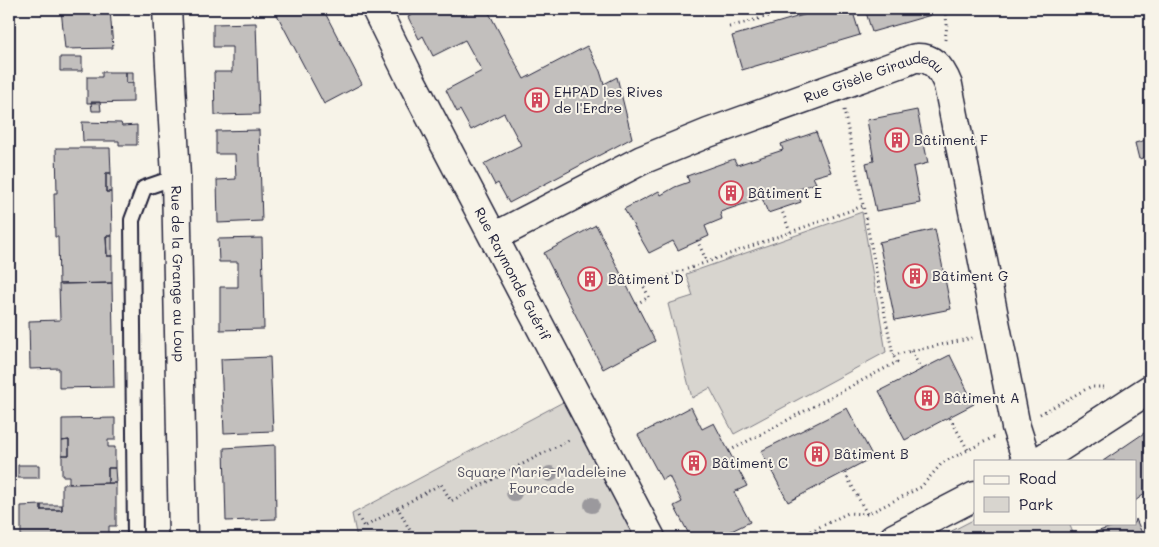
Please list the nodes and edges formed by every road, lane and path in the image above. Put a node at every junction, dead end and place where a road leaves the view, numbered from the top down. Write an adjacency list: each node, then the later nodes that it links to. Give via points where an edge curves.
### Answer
1 (167, 9): 6 (street, Rue de la Grange au Loup)
2 (376, 9): 10 (street, Rue Raymonde Guérif)
3 (794, 9): 4 (path)
4 (729, 27)
5 (839, 85): 7 (path); 10 (street, Rue Gisèle Giraudeau, via 642,160); 14 (street, Rue Gisèle Giraudeau, via 918,58 943,71)
6 (176, 177): 32 (lane, via 144,188 132,220); 33 (street, Rue de la Grange au Loup)
7 (863, 206): 9 (path); 16 (path)
8 (781, 208): 9 (path)
9 (790, 232): 12 (path)
10 (494, 237): 21 (street, Rue Raymonde Guérif)
11 (697, 240): 12 (path)
12 (707, 262): 13 (path, via 643,285 649,297)
13 (636, 304)
14 (998, 333): 15 (path); 22 (street, Rue Gisèle Giraudeau)
15 (911, 351): 16 (path); 17 (path)
16 (893, 355): 24 (path, via 897,362)
17 (922, 369)
18 (1106, 386): 22 (path, via 1090,387)
19 (1150, 389): 26 (street)
20 (950, 418): 23 (path)
21 (593, 427): 29 (path, via 451,501 441,484); 35 (street, Rue Raymonde Guérif)
22 (1016, 427): 23 (path); 25 (street, Rue Gisèle Giraudeau)
23 (968, 450): 30 (path, via 942,463 921,487)
24 (729, 451)
25 (1028, 460)
26 (1041, 460)
27 (844, 473): 30 (path)
28 (974, 497): 37 (street)
29 (398, 508): 31 (path, via 364,527); 34 (path)
30 (868, 514): 36 (path, via 848,513)
31 (358, 516)
32 (135, 538)
33 (183, 538)
34 (414, 538)
35 (651, 538)
36 (797, 538)
37 (894, 538)

